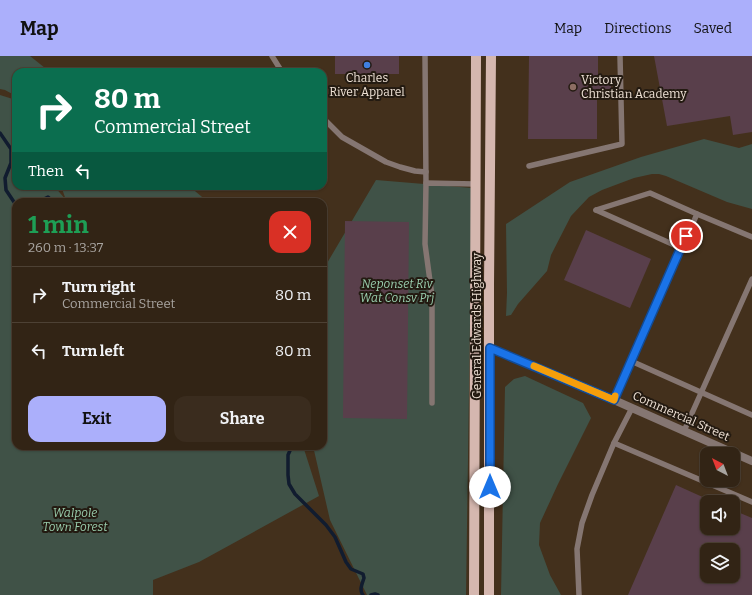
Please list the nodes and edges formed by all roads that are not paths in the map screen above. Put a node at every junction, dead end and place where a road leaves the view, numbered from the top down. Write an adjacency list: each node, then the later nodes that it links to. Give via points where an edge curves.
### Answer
1 (272, 56): 6 (lane)
2 (425, 56): 9 (lane)
3 (476, 56): 11 (main road, General Edwards Highway)
4 (491, 56): 16 (main road, General Edwards Highway)
5 (620, 56): 8 (lane, via 622,144)
6 (280, 68)
7 (327, 122): 9 (lane, via 342,137 386,162)
8 (529, 166)
9 (426, 172): 10 (lane)
10 (426, 183): 11 (lane); 20 (lane, via 425,244 432,296)
11 (475, 184): 27 (main road, General Edwards Highway)
12 (697, 214): 13 (lane); 14 (lane); 14 (lane, via 650,193 596,210)
13 (752, 237)
14 (681, 248): 17 (lane)
15 (752, 279): 18 (lane)
16 (490, 348): 19 (street, Commercial Street); 28 (main road, General Edwards Highway)
17 (630, 361): 18 (lane); 19 (lane)
18 (701, 392): 22 (lane); 23 (lane)
19 (614, 400): 21 (street, Commercial Street)
20 (432, 403)
21 (632, 408): 23 (street, Commercial Street); 24 (lane)
22 (752, 415)
23 (684, 431): 25 (street, Commercial Street)
24 (614, 443): 26 (lane); 29 (lane, via 582,523 577,549)
25 (752, 461)
26 (752, 502)
27 (474, 595)
28 (489, 595)
29 (579, 595)

